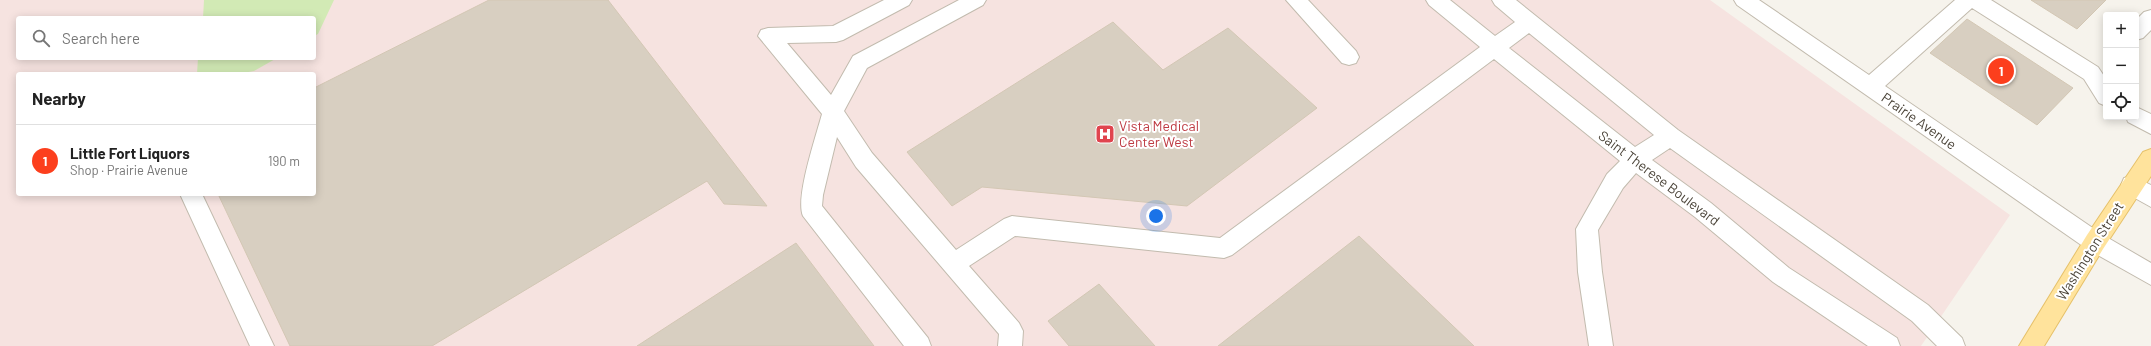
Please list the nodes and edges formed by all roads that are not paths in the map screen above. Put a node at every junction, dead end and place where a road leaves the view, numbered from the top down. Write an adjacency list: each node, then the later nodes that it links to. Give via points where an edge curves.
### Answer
1 (902, 0): 16 (street, via 836,34 768,36)
2 (976, 0): 16 (street, via 860,62)
3 (1296, 0): 13 (street)
4 (1436, 0): 12 (street, Saint Therese Boulevard)
5 (1502, 0): 10 (street)
6 (1744, 0): 14 (street, Prairie Avenue)
7 (1968, 0): 14 (street)
8 (1976, 0): 15 (street, via 2091,73)
9 (2151, 18): 11 (street)
10 (1529, 22): 12 (street); 19 (street)
11 (2139, 29)
12 (1495, 47): 21 (street, Saint Therese Boulevard, via 1595,130); 25 (street, via 1224,248 1012,226)
13 (1349, 57)
14 (1870, 86): 24 (street, Prairie Avenue)
15 (2103, 92)
16 (833, 112): 25 (street, via 864,160); 28 (street, via 812,195 811,209)
17 (2139, 118): 18 (street)
18 (2151, 125)
19 (1670, 136): 21 (street); 32 (street, via 1920,313)
20 (2151, 158): 22 (main road, Washington Street)
21 (1635, 159): 30 (street, via 1615,181 1587,229); 31 (street, Saint Therese Boulevard, via 1703,210 1781,275)
22 (2142, 191): 24 (main road, Washington Street)
23 (193, 196): 27 (street)
24 (2094, 242): 26 (street, Prairie Avenue); 33 (main road, Washington Street)
25 (953, 264): 29 (street, via 1012,331)
26 (2151, 275)
27 (262, 346)
28 (919, 346)
29 (1010, 346)
30 (1600, 346)
31 (1888, 346)
32 (1953, 346)
33 (2031, 346)

